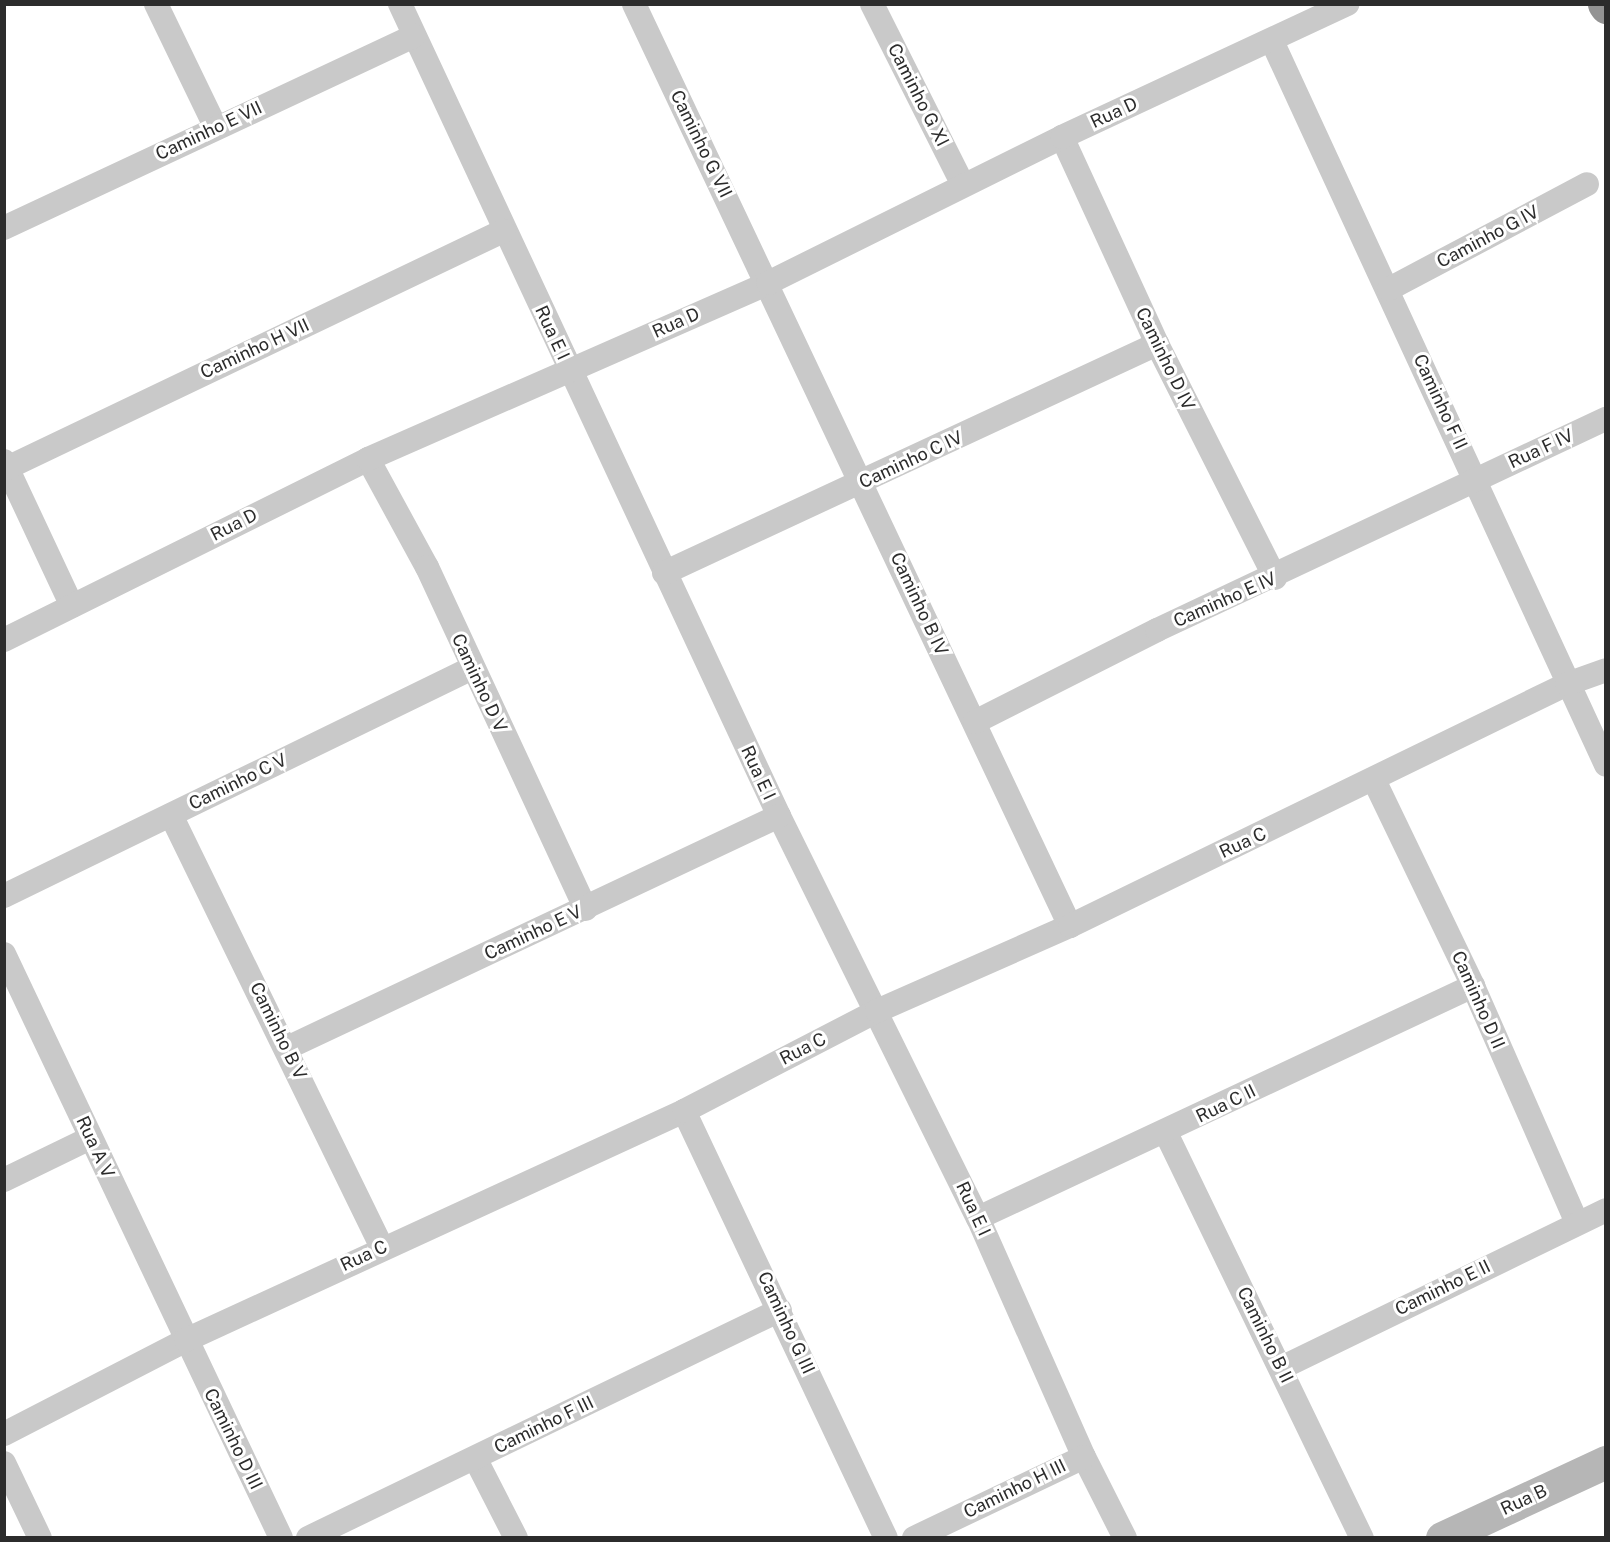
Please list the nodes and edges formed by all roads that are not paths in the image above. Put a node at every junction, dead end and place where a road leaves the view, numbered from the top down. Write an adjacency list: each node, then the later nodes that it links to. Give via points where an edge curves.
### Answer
1 (156, 4): 8 (street)
2 (400, 4): 6 (street, Rua E I)
3 (634, 4): 14 (street, Caminho G VII)
4 (872, 4): 11 (street, Caminho G XI)
5 (1347, 4): 7 (street, Rua D)
6 (414, 36): 8 (street, Caminho E VII); 13 (street, Rua E I)
7 (1272, 41): 9 (street, Rua D); 15 (street, Caminho F II)
8 (216, 128): 12 (street, Caminho E VII)
9 (1062, 137): 11 (street, Rua D); 16 (street, Caminho D IV)
10 (1587, 184): 15 (street, Caminho G IV)
11 (963, 185): 14 (street, Rua D)
12 (4, 228)
13 (503, 231): 17 (street, Rua E I); 20 (street, Caminho H VII)
14 (768, 283): 17 (street, Rua D); 22 (street, Caminho B IV)
15 (1389, 289): 21 (street, Caminho F II)
16 (1157, 344): 22 (street, Caminho C IV); 24 (street, Caminho D IV)
17 (570, 371): 19 (street, Rua D); 23 (street, Rua E I)
18 (1605, 418): 21 (street, Rua F IV)
19 (368, 459): 25 (street, Rua D); 27 (street, Caminho D V, via 427,567)
20 (6, 464): 25 (street)
21 (1476, 479): 24 (street, Caminho E IV); 29 (street, Caminho F II)
22 (862, 483): 23 (street, Caminho C IV); 30 (street, Caminho B IV)
23 (664, 573): 34 (street, Rua E I)
24 (1275, 578): 30 (street, Caminho E IV, via 1157,630)
25 (72, 606): 26 (street, Rua D)
26 (4, 640)
27 (472, 668): 33 (street, Caminho C V); 36 (street, Caminho D V)
28 (1605, 670): 29 (street, Rua C)
29 (1567, 684): 31 (street, Caminho F II); 32 (street, Rua C)
30 (975, 722): 37 (street, Caminho B IV)
31 (1605, 765)
32 (1374, 780): 37 (street, Rua C); 39 (street, Caminho D II)
33 (171, 815): 35 (street, Caminho C V); 41 (street, Caminho B V)
34 (779, 816): 36 (street, Caminho E V); 40 (street, Rua E I)
35 (4, 896)
36 (586, 909): 41 (street, Caminho E V)
37 (1070, 926): 40 (street, Rua C)
38 (4, 954): 44 (street, Rua A V)
39 (1473, 986): 43 (street, Rua C II); 48 (street, Caminho D II)
40 (877, 1011): 42 (street, Rua C); 47 (street, Rua E I)
41 (287, 1048): 49 (street, Caminho B V)
42 (684, 1111): 49 (street, Rua C); 50 (street, Caminho G III)
43 (1166, 1133): 47 (street, Rua C II); 52 (street, Caminho B II)
44 (90, 1138): 45 (street); 51 (street, Rua A V)
45 (4, 1180)
46 (1605, 1210): 48 (street, Caminho E II)
47 (978, 1218): 54 (street, Rua E I)
48 (1577, 1223): 52 (street, Caminho E II)
49 (382, 1248): 51 (street, Rua C)
50 (780, 1310): 55 (street, Caminho F III); 62 (street, Caminho G III)
51 (186, 1340): 53 (street, Rua C); 59 (street, Caminho D III)
52 (1281, 1368): 65 (street, Caminho B II)
53 (4, 1434)
54 (1084, 1456): 63 (street, Caminho H III); 64 (street, Rua E I)
55 (476, 1458): 60 (street, Caminho F III); 61 (street)
56 (1605, 1462): 66 (street, Rua B)
57 (4, 1463): 58 (street)
58 (40, 1538)
59 (281, 1538)
60 (308, 1538)
61 (516, 1538)
62 (886, 1538)
63 (914, 1538)
64 (1125, 1538)
65 (1362, 1538)
66 (1442, 1538)

